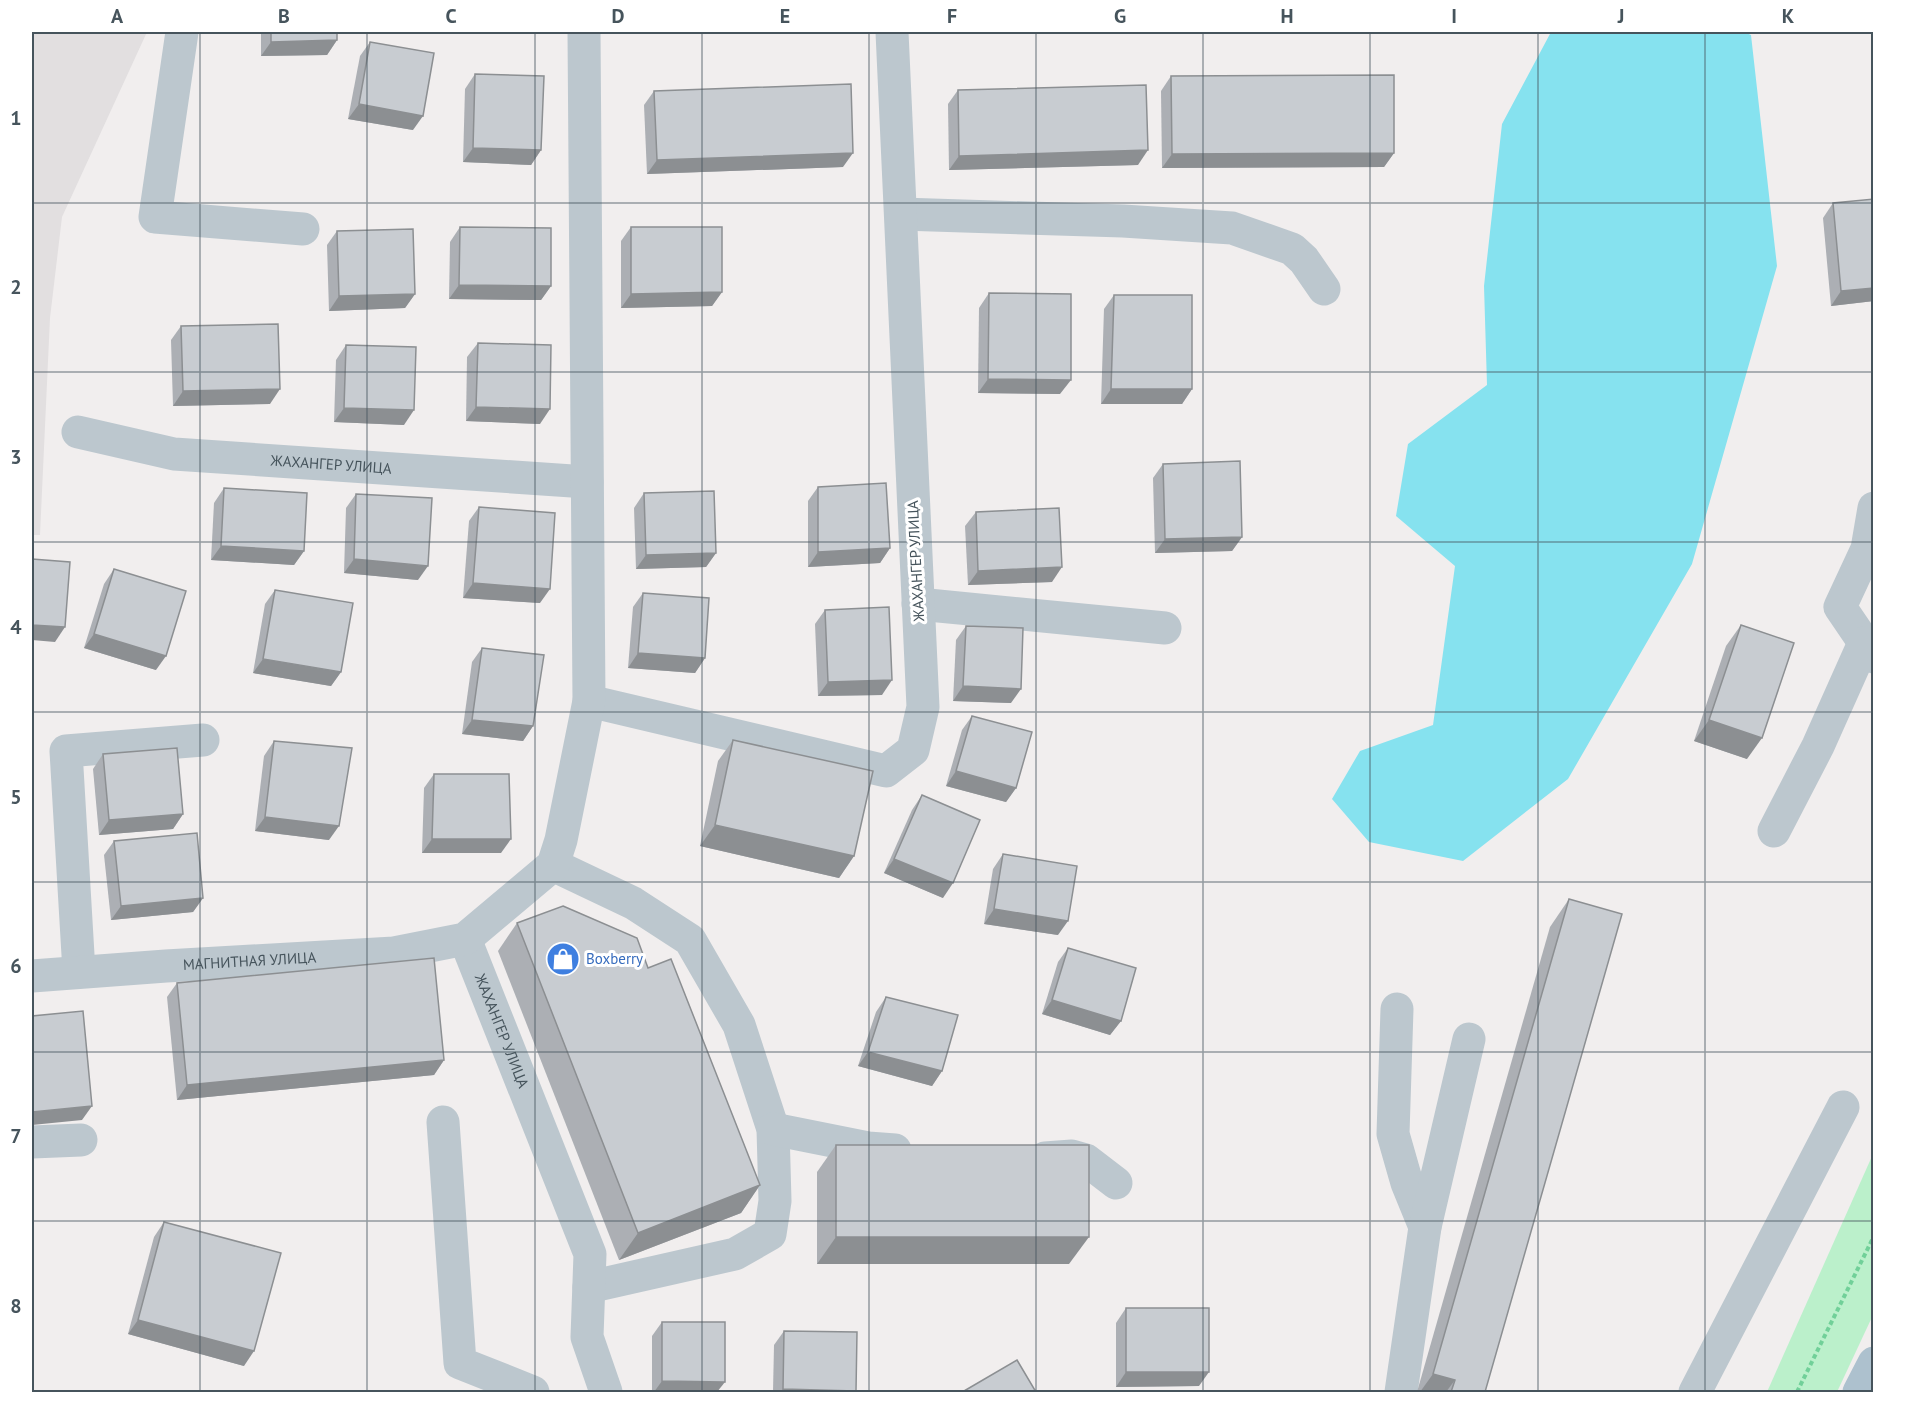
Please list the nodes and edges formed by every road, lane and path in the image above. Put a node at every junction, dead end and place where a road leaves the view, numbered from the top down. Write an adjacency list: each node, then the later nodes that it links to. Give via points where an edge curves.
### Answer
1 (182, 32): 5 (street, via 155,216)
2 (584, 32): 8 (street)
3 (892, 32): 4 (street, ЖАХАНГЕР УЛИЦА)
4 (901, 214): 6 (street, via 1232,228 1292,249); 10 (street, ЖАХАНГЕР УЛИЦА)
5 (303, 229)
6 (1324, 289)
7 (78, 432): 8 (street, ЖАХАНГЕР УЛИЦА, via 174,454)
8 (587, 482): 13 (street)
9 (1874, 508): 12 (street, via 1867,549 1840,607)
10 (918, 604): 11 (street); 13 (street, ЖАХАНГЕР УЛИЦА, via 923,707 913,750 886,771)
11 (1165, 628)
12 (1869, 650): 15 (street)
13 (589, 701): 16 (street)
14 (203, 740): 18 (street, via 66,751)
15 (1774, 831)
16 (553, 865): 17 (street); 24 (street, via 633,903 690,940 739,1025)
17 (465, 939): 18 (street, МАГНИТНАЯ УЛИЦА, via 394,953); 32 (street, ЖАХАНГЕР УЛИЦА, via 590,1254)
18 (79, 972): 19 (street, МАГНИТНАЯ УЛИЦА)
19 (32, 976)
20 (1397, 1009): 30 (street, via 1393,1134)
21 (1469, 1039): 30 (street)
22 (1843, 1107): 37 (street)
23 (443, 1122): 34 (street, via 460,1363)
24 (773, 1129): 27 (street, via 868,1148); 32 (street, via 775,1201 771,1234 735,1254)
25 (81, 1140): 26 (street)
26 (32, 1142)
27 (923, 1152)
28 (1012, 1159): 29 (street, via 1072,1156 1086,1160)
29 (1116, 1183)
30 (1425, 1227): 36 (street)
31 (1874, 1236): 38 (path)
32 (589, 1287): 35 (street, ЖАХАНГЕР УЛИЦА, via 587,1337)
33 (1874, 1364): 39 (main road)
34 (533, 1392)
35 (606, 1392)
36 (1401, 1392)
37 (1695, 1392)
38 (1797, 1392)
39 (1860, 1392)

